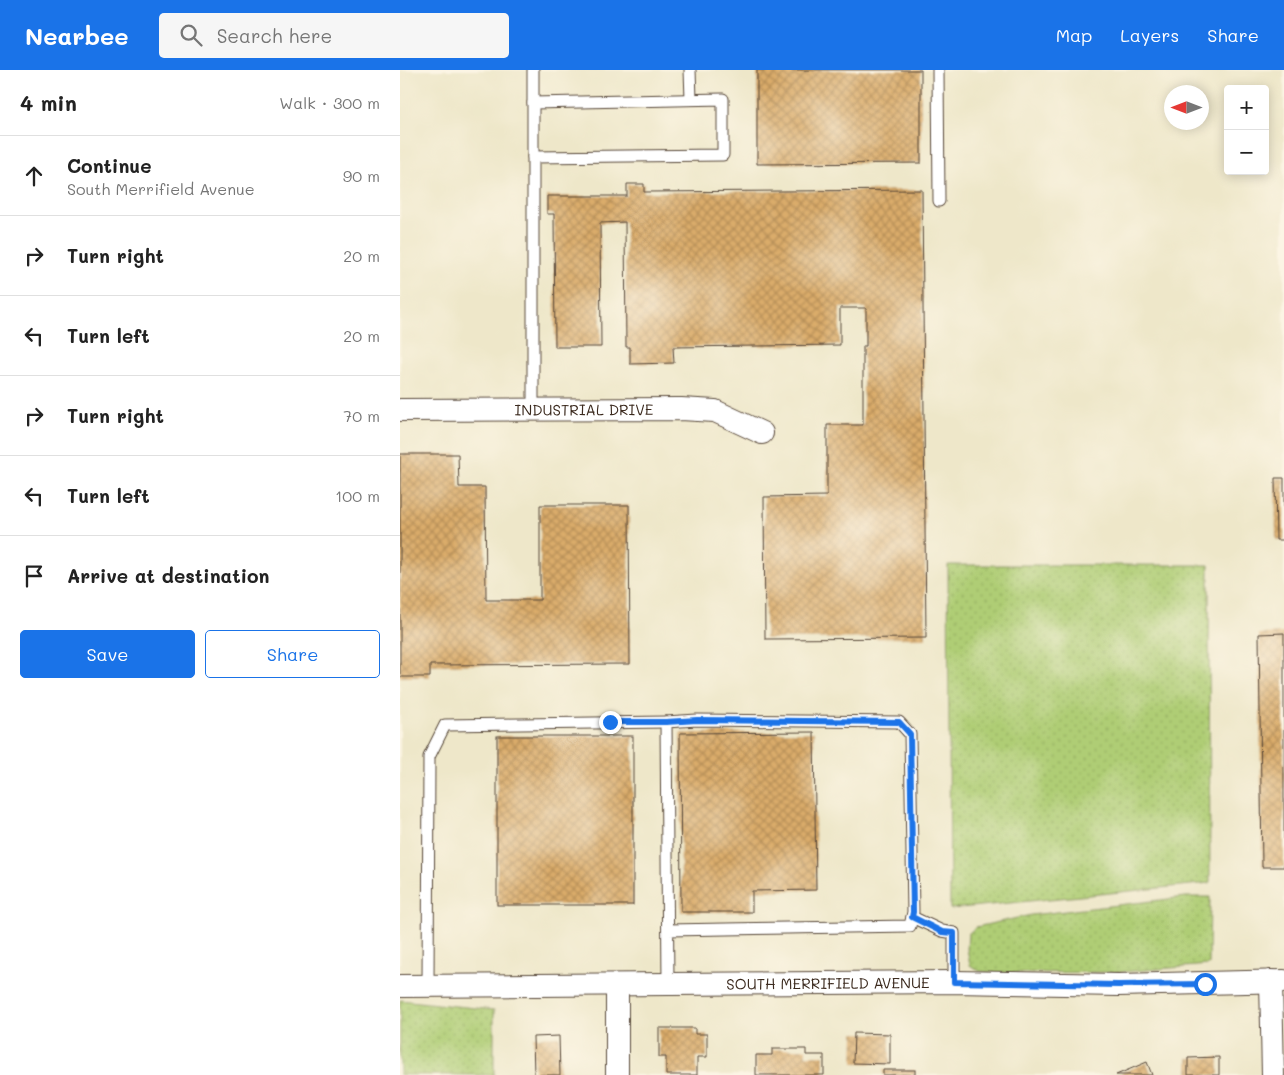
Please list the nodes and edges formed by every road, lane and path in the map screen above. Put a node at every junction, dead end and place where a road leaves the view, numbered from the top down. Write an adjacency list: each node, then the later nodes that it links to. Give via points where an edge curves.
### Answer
1 (533, 70): 5 (lane)
2 (690, 70): 4 (lane)
3 (938, 70): 7 (lane)
4 (690, 99): 5 (lane); 6 (lane, via 723,99 723,155)
5 (533, 103): 6 (lane)
6 (533, 157): 8 (lane)
7 (939, 201)
8 (533, 409): 9 (street, INDUSTRIAL DRIVE); 10 (street, INDUSTRIAL DRIVE, via 715,411)
9 (400, 410)
10 (762, 432)
11 (666, 722): 12 (lane, via 899,722 910,734); 13 (lane); 19 (lane, via 445,725 429,757)
12 (912, 917): 13 (lane, via 910,926); 15 (lane, via 942,932 954,933)
13 (668, 930): 16 (lane)
14 (1277, 981): 15 (street, SOUTH MERRIFIELD AVENUE, via 1118,985); 21 (street)
15 (954, 982): 16 (street, SOUTH MERRIFIELD AVENUE)
16 (668, 984): 17 (street, SOUTH MERRIFIELD AVENUE)
17 (617, 985): 19 (street, SOUTH MERRIFIELD AVENUE); 20 (street)
18 (400, 986): 19 (street, SOUTH MERRIFIELD AVENUE)
19 (428, 986)
20 (617, 1075)
21 (1273, 1075)

